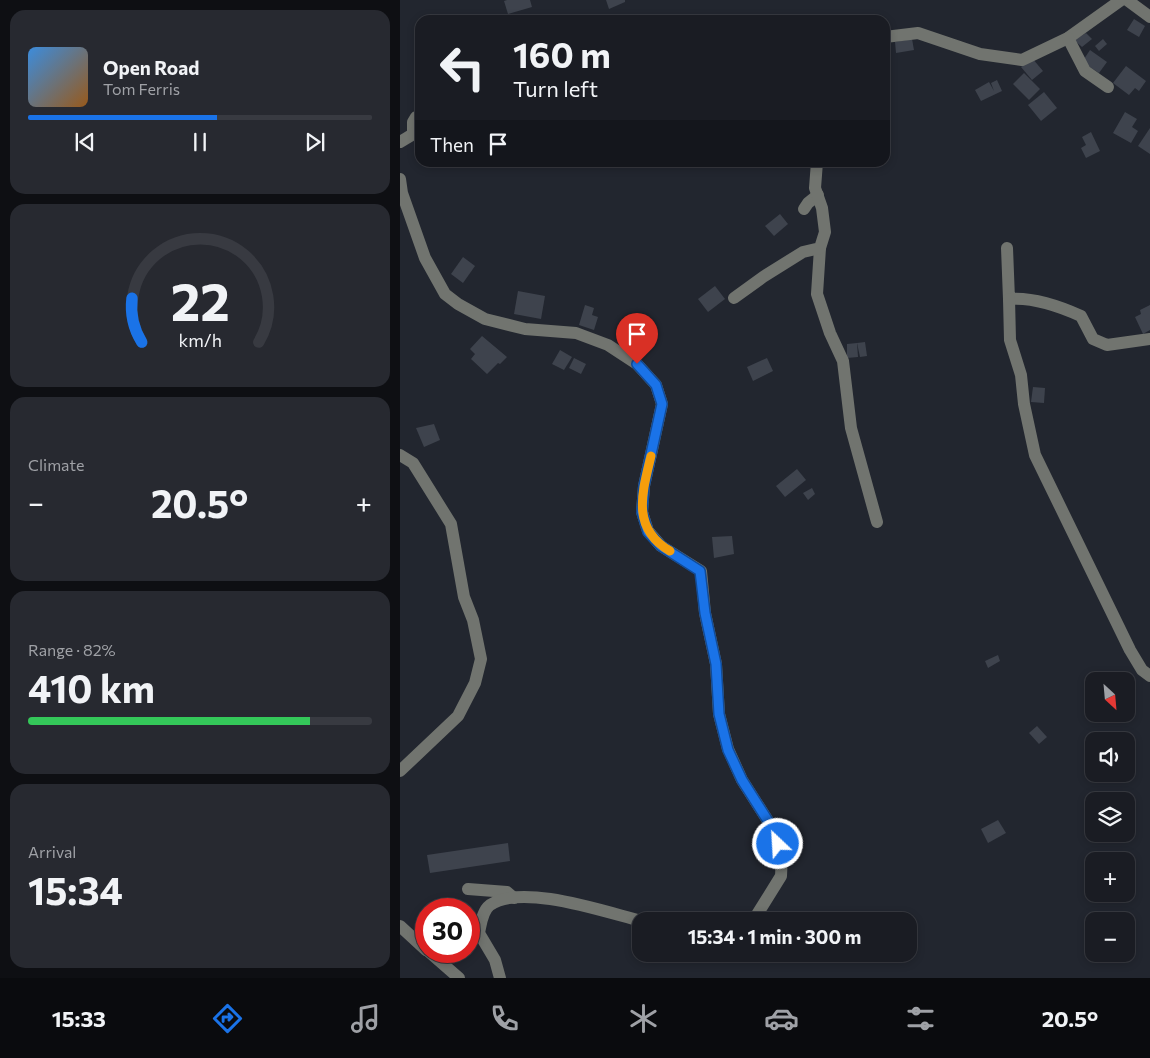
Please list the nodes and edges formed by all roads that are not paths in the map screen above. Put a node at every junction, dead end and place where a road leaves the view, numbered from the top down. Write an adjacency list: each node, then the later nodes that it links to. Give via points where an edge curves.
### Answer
1 (1121, 0): 5 (street)
2 (1127, 0): 3 (street)
3 (1150, 17)
4 (890, 36): 5 (street, via 918,33 980,54 1022,60)
5 (1068, 38): 6 (street, via 1085,71)
6 (1108, 87)
7 (415, 133): 8 (street)
8 (400, 142)
9 (817, 167): 11 (street, via 815,188)
10 (400, 179): 24 (street, via 425,258 445,294 484,319 525,329 576,333 608,345 637,364 656,385 662,404 644,486 642,512 648,532 661,546 700,571 716,664 719,714 728,750 742,780 775,832 782,855 781,876)
11 (818, 195): 12 (street); 13 (street, via 825,232)
12 (804, 209)
13 (820, 248): 15 (street, via 804,252); 19 (street, via 817,294 843,362 851,428)
14 (1007, 248): 16 (street)
15 (734, 298)
16 (1009, 299): 17 (street, via 1024,298 1081,316 1093,339 1107,346); 20 (street, via 1010,340 1021,375 1034,455 1130,650 1142,670)
17 (1150, 339)
18 (400, 455): 21 (street, via 413,462 451,524 464,597 473,620 481,659 475,683 458,716)
19 (877, 522)
20 (1150, 676)
21 (400, 771)
22 (468, 889): 23 (street, via 507,892)
23 (514, 898): 25 (street, via 536,897); 29 (street, via 489,906 482,916 479,933)
24 (759, 912)
25 (632, 919)
26 (400, 926): 27 (street)
27 (415, 940)
28 (441, 963): 30 (street)
29 (502, 975)
30 (459, 978)

